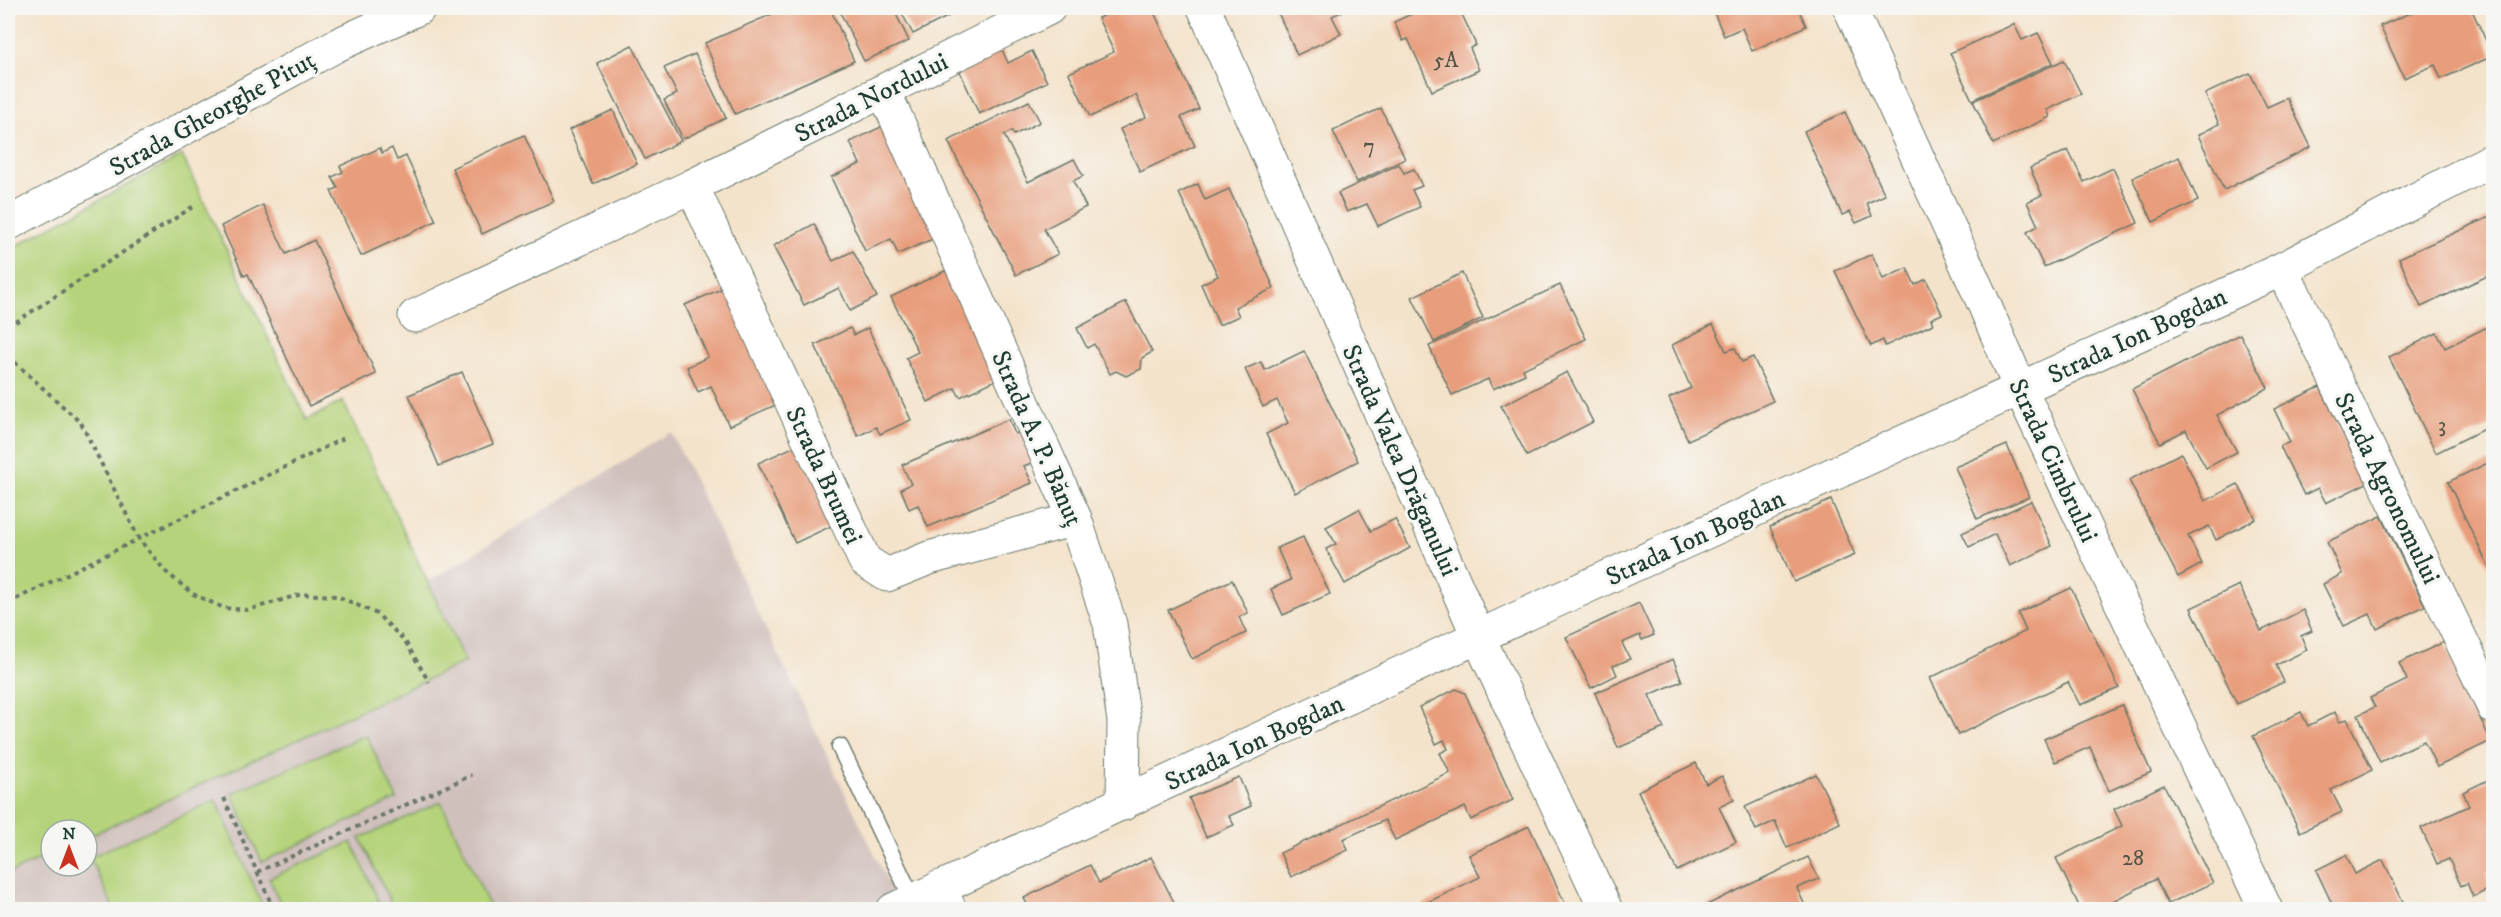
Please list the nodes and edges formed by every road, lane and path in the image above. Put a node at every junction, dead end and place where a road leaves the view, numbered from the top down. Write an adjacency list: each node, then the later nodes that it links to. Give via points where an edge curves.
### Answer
1 (419, 8): 9 (street, Strada Gheorghe Pituț, via 337,45)
2 (1049, 8): 5 (street, Strada Nordului)
3 (1204, 8): 19 (street, Strada Valea Drăganului)
4 (1850, 8): 14 (street, Strada Cimbrului)
5 (884, 91): 7 (street, Strada Nordului); 16 (street, Strada A. P. Bănuț)
6 (2493, 159): 10 (street, Strada Ion Bogdan)
7 (692, 186): 11 (street, Strada Nordului); 16 (street, Strada Brumei, via 865,561 887,575 929,558)
8 (194, 206): 12 (path)
9 (8, 224)
10 (2282, 268): 14 (street, Strada Ion Bogdan); 21 (street, Strada Agronomului)
11 (415, 316)
12 (8, 327)
13 (8, 356): 17 (path, via 81,423)
14 (2020, 388): 19 (street, Strada Ion Bogdan); 30 (street, Strada Cimbrului)
15 (344, 438): 17 (path)
16 (1075, 519): 25 (street, Strada A. P. Bănuț, via 1110,624 1125,721)
17 (139, 539): 18 (path); 20 (path, via 166,572 193,594 224,608 248,610 302,594 337,596 377,614 405,641)
18 (8, 603)
19 (1478, 636): 25 (street, Strada Ion Bogdan); 29 (street, Strada Valea Drăganului)
20 (429, 682)
21 (2493, 708)
22 (840, 747): 27 (lane)
23 (471, 775): 26 (path)
24 (224, 798): 26 (path)
25 (1123, 804): 27 (street, Strada Ion Bogdan)
26 (257, 872): 28 (path)
27 (924, 901)
28 (274, 909)
29 (1606, 909)
30 (2266, 909)

